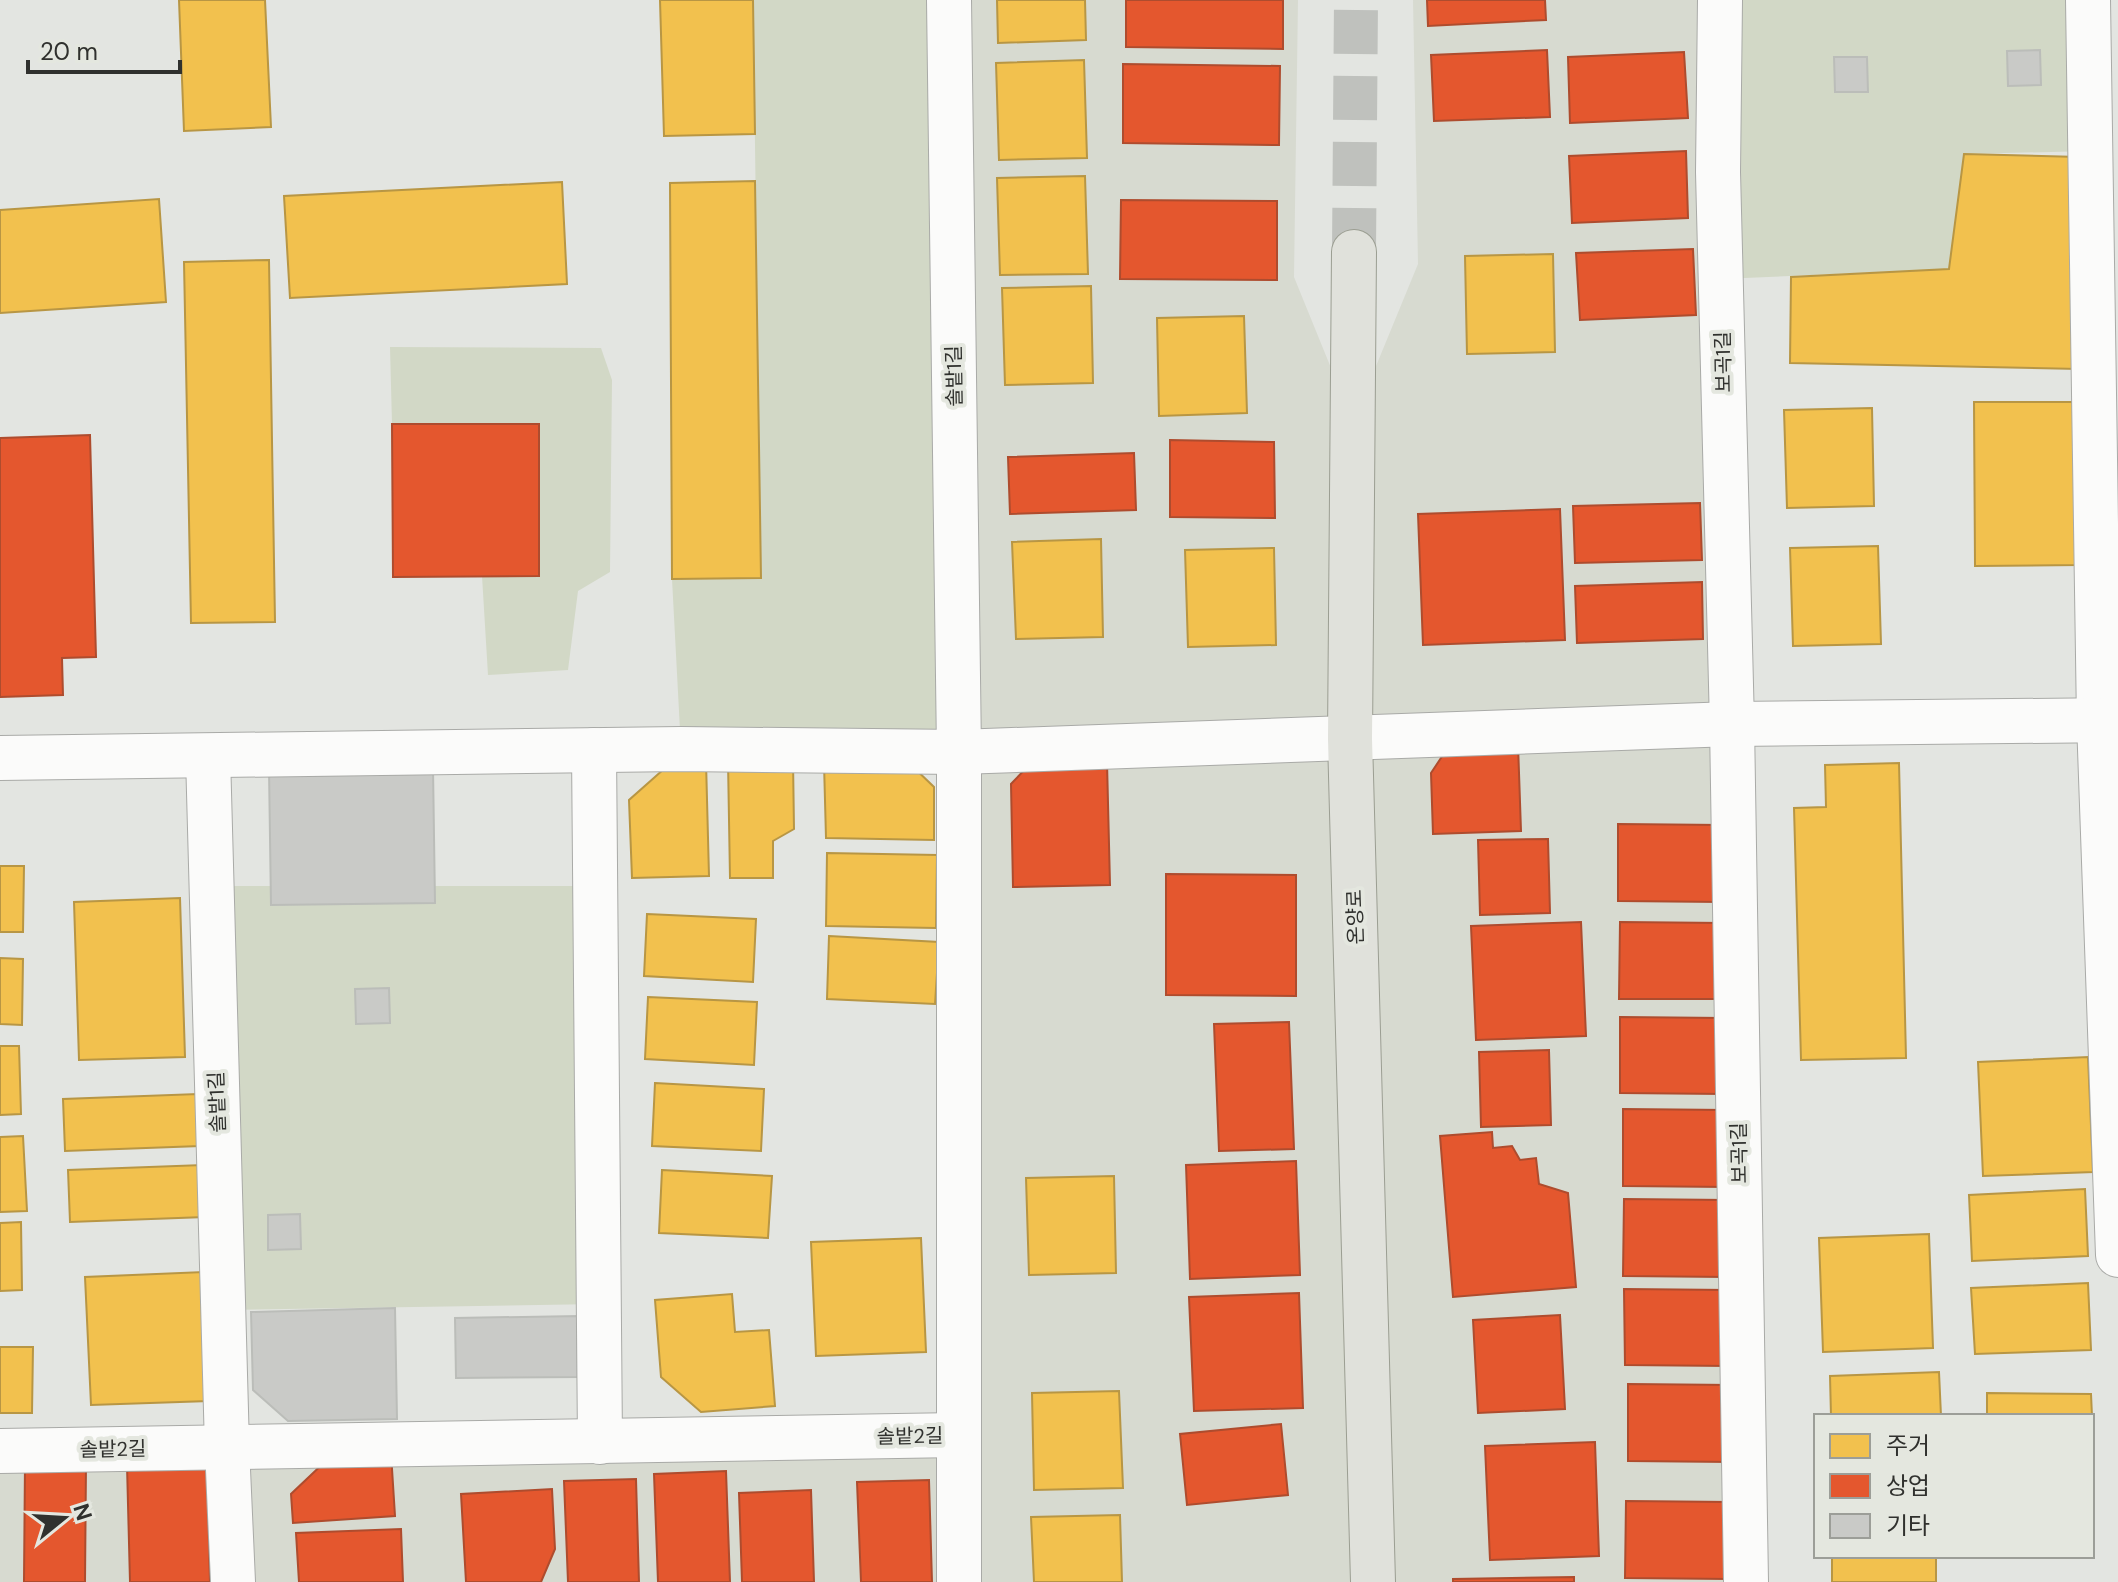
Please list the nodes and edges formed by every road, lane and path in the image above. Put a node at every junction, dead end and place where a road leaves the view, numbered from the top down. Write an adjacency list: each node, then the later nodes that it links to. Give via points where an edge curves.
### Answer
1 (949, 0): 9 (street, 솔밭1길)
2 (1720, 0): 6 (street, 보곡1길, via 1718,172)
3 (2088, 0): 5 (street)
4 (1354, 252): 7 (main road, 온양로)
5 (2108, 721): 6 (street); 12 (street)
6 (1732, 724): 7 (street); 20 (street, 보곡1길)
7 (1350, 739): 9 (street); 19 (main road, 온양로)
8 (594, 750): 9 (street); 10 (street); 14 (street)
9 (959, 752): 13 (street, 솔밭2길)
10 (208, 756): 11 (street); 15 (street, 솔밭1길)
11 (0, 758)
12 (2118, 1255)
13 (958, 1435): 14 (street, 솔밭2길); 18 (street)
14 (600, 1442): 15 (street, 솔밭2길)
15 (227, 1447): 16 (street, 솔밭2길); 17 (street)
16 (0, 1451)
17 (233, 1582)
18 (959, 1582)
19 (1373, 1582)
20 (1746, 1582)

